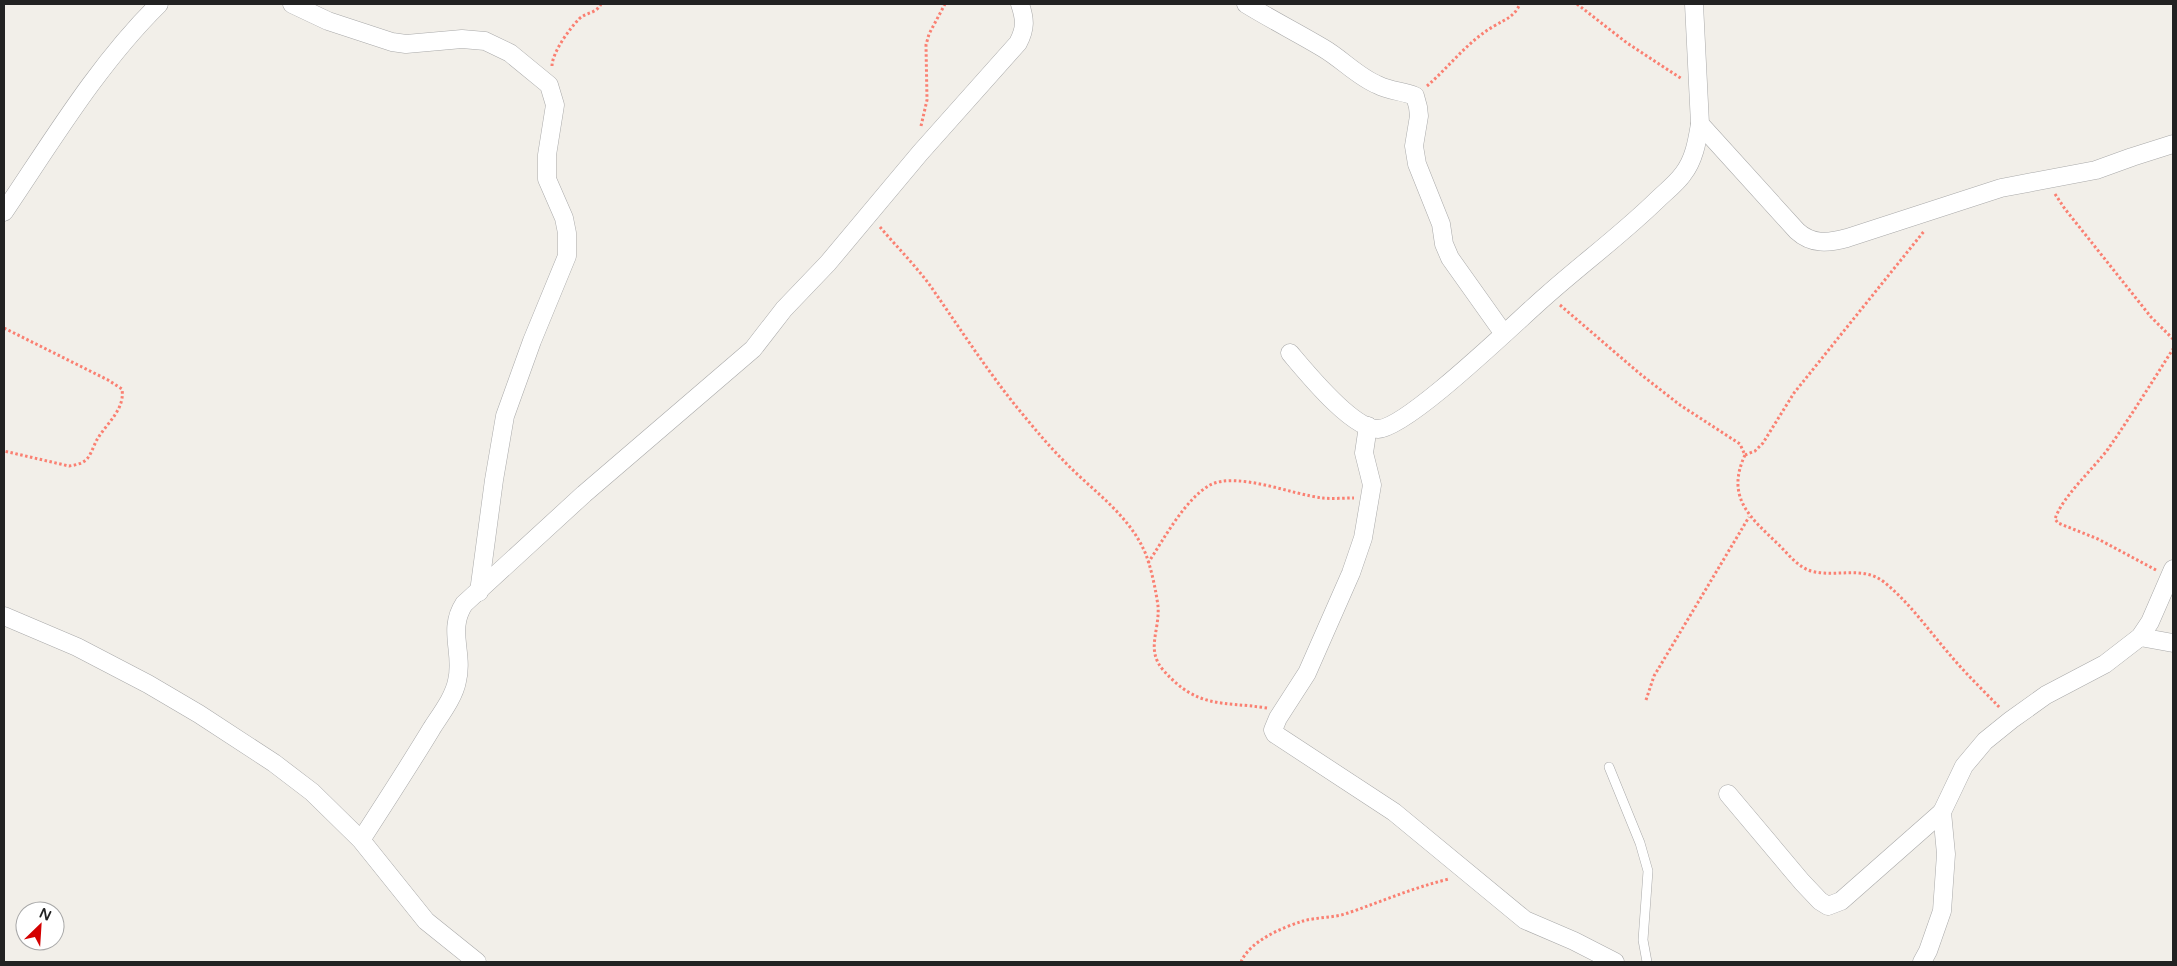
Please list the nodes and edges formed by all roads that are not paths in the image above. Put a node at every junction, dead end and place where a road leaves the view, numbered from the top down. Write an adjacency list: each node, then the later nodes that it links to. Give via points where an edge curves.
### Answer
1 (160, 4): 8 (street, via 127,38 95,79)
2 (292, 4): 13 (street, via 328,21 392,42 485,41 510,53 548,85 555,105 547,155 547,179 564,218 566,256 505,416)
3 (1020, 4): 13 (street, via 1025,31 1018,43 784,309 753,349 577,501)
4 (1246, 4): 9 (street, via 1324,49 1366,79 1388,90 1414,96 1419,116 1414,146 1417,164 1441,224 1444,244 1450,258)
5 (1694, 4): 6 (street)
6 (1700, 124): 7 (street, via 1804,237 1833,242 2001,188 2096,170); 9 (street, via 1692,159 1683,174 1627,229)
7 (2173, 144)
8 (4, 212)
9 (1504, 334): 11 (street, via 1459,374 1390,426 1378,429)
10 (1290, 354): 11 (street, via 1345,412)
11 (1368, 426): 22 (street, via 1364,453 1372,485 1363,538 1307,673 1273,730 1394,812 1525,920)
12 (2172, 573): 15 (street)
13 (478, 592): 20 (street, via 457,615 460,659 457,682 447,704)
14 (4, 616): 20 (street, via 77,646 199,714 312,792)
15 (2140, 637): 16 (street); 19 (street, via 2105,664 2046,695 1985,741 1964,766)
16 (2173, 643)
17 (1608, 767): 23 (lane, via 1640,843 1648,871 1643,940)
18 (1728, 794): 19 (street, via 1802,882 1828,906 1841,901)
19 (1942, 812): 24 (street, via 1946,854 1942,911)
20 (361, 840): 21 (street, via 426,921)
21 (477, 962)
22 (1615, 962)
23 (1647, 962)
24 (1922, 962)

